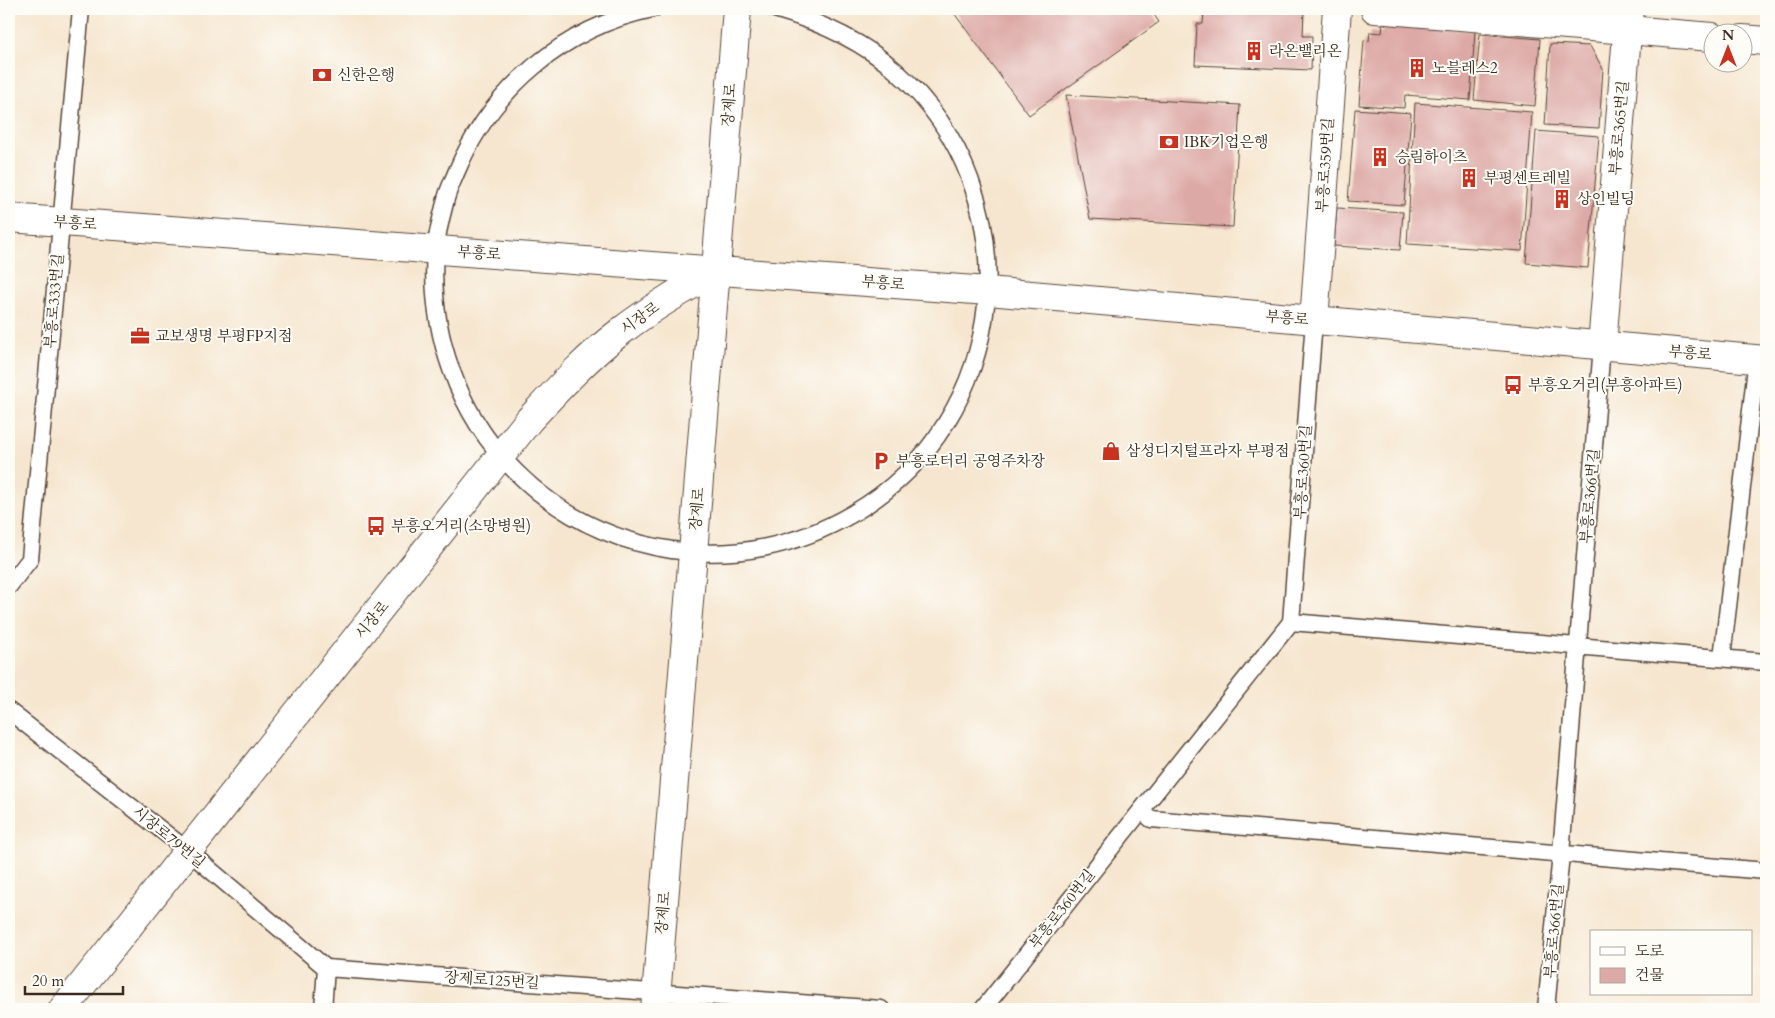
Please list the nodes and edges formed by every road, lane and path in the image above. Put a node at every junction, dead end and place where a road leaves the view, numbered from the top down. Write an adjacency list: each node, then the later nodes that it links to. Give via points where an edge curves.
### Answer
1 (81, 9): 12 (lane, 부흥로333번길)
2 (653, 9): 13 (lane, via 630,13 580,34 535,64 497,102 463,155 446,197)
3 (736, 9): 14 (street, 장제로)
4 (775, 9): 15 (lane, via 825,25 869,50 921,96 960,155 973,187 984,227)
5 (1337, 9): 16 (street, 부흥로359번길)
6 (1375, 9): 7 (street, via 1459,16)
7 (1628, 19): 8 (street); 17 (street, 부흥로365번길)
8 (1702, 35)
9 (1752, 40): 10 (street)
10 (1766, 41)
11 (9, 218): 12 (street, 부흥로)
12 (61, 222): 13 (street, 부흥로); 21 (lane, 부흥로333번길, via 30,559)
13 (435, 250): 14 (street, 부흥로); 19 (lane, via 435,306 447,360 469,412)
14 (717, 270): 15 (street, 부흥로); 19 (street, 시장로, via 667,298 619,332 573,372 529,420); 20 (street, 장제로)
15 (988, 292): 16 (street, 부흥로); 20 (lane, via 979,345 961,396 927,450 896,483 851,515 802,538 748,550)
16 (1314, 321): 17 (street, 부흥로); 22 (lane, 부흥로360번길)
17 (1602, 346): 18 (street, 부흥로); 23 (lane, 부흥로366번길)
18 (1762, 359): 24 (lane, 부흥로)
19 (502, 458): 20 (lane, via 533,489 569,514 608,534 650,546); 28 (street, 시장로)
20 (693, 553): 32 (street, 장제로)
21 (9, 586)
22 (1292, 622): 23 (lane); 27 (lane, 부흥로360번길)
23 (1578, 646): 24 (lane); 29 (lane, 부흥로366번길)
24 (1722, 658): 25 (lane)
25 (1766, 662)
26 (9, 711): 28 (lane, 시장로79번길)
27 (1141, 810): 29 (lane, via 1151,819); 36 (lane, 부흥로360번길)
28 (188, 851): 31 (lane, 시장로79번길); 33 (street, 시장로)
29 (1561, 854): 30 (lane); 37 (lane, 부흥로366번길)
30 (1766, 871)
31 (326, 968): 32 (lane, 장제로125번길); 34 (lane)
32 (656, 1000): 35 (lane, 장제로125번길)
33 (63, 1009)
34 (323, 1009)
35 (881, 1009)
36 (983, 1009)
37 (1546, 1009)

